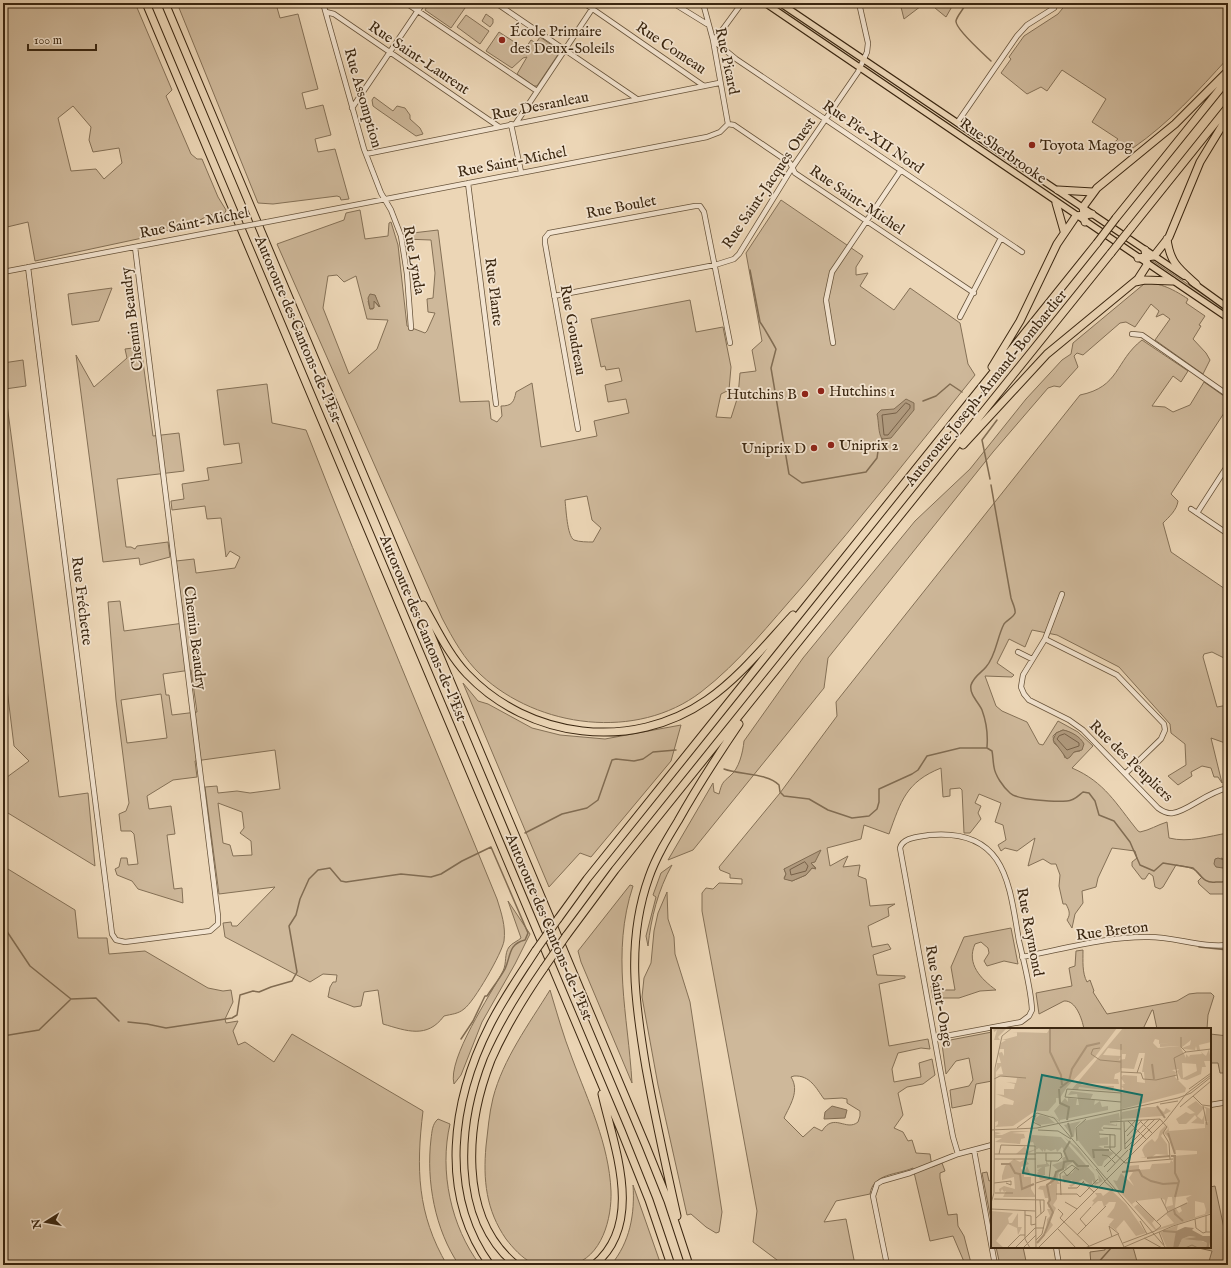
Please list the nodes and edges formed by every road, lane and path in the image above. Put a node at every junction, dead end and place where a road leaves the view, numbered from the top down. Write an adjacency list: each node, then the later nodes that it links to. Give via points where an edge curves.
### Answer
1 (146, 3): 99 (highway, Autoroute des Cantons-de-l'Est)
2 (165, 3): 85 (highway, Autoroute des Cantons-de-l'Est)
3 (323, 3): 18 (street, Rue Assomption)
4 (406, 3): 17 (street)
5 (424, 3): 17 (street)
6 (496, 3): 21 (street)
7 (584, 3): 15 (street, Rue Comeau)
8 (596, 3): 15 (street)
9 (674, 3): 19 (street)
10 (703, 3): 19 (street, Rue Picard)
11 (742, 3): 20 (street)
12 (765, 3): 24 (main road, Rue Sherbrooke)
13 (780, 3): 23 (main road, Rue Sherbrooke)
14 (859, 3): 23 (street, Rue Saint-Jacques Ouest, via 868,40)
15 (592, 8): 21 (street); 28 (street, Rue Comeau)
16 (1054, 8): 36 (street, via 1017,36)
17 (418, 11): 22 (street); 29 (street)
18 (326, 12): 22 (street, Rue Saint-Laurent, via 331,12); 32 (street, Rue Assomption)
19 (707, 24): 20 (street, Rue Picard)
20 (713, 40): 27 (street, Rue Picard); 34 (street, Rue Pie-XII Nord, via 725,51)
21 (565, 50): 29 (street); 30 (street)
22 (390, 52): 32 (street); 38 (street, Rue Saint-Laurent)
23 (863, 60): 24 (street, Rue Saint-Jacques Ouest); 36 (main road, Rue Sherbrooke)
24 (860, 68): 34 (street, Rue Saint-Jacques Ouest); 47 (main road, Rue Sherbrooke)
25 (1228, 70): 45 (highway, via 1175,124)
26 (1228, 79): 77 (highway, Autoroute Joseph-Armand-Bombardier, bridge)
27 (720, 83): 28 (street, Rue Desranleau); 37 (street, Rue Picard)
28 (704, 86): 30 (street, Rue Desranleau)
29 (537, 90): 35 (street)
30 (637, 99): 35 (street, Rue Desranleau)
31 (1228, 107): 81 (highway, Autoroute Joseph-Armand-Bombardier, bridge)
32 (352, 108): 39 (street, Rue Assomption)
33 (1228, 116): 55 (highway, via 1200,162)
34 (826, 120): 40 (street, Rue Saint-Jacques Ouest); 41 (street, Rue Pie-XII Nord)
35 (513, 123): 38 (street, Rue Desranleau); 42 (street)
36 (957, 123): 44 (main road, Rue Sherbrooke)
37 (728, 124): 40 (street, Rue Saint-Michel, via 734,125 790,163); 42 (street, Rue Saint-Michel, via 724,130 710,136)
38 (498, 126): 39 (street, Rue Desranleau)
39 (366, 154): 46 (street, Rue Assomption)
40 (792, 168): 51 (street, Rue Saint-Michel, via 795,173); 61 (street, Rue Saint-Jacques Ouest, via 739,254 734,259)
41 (901, 170): 51 (street); 54 (street, Rue Pie-XII Nord)
42 (521, 172): 43 (street, Rue Saint-Michel)
43 (468, 183): 46 (street, Rue Saint-Michel); 78 (street, Rue Plante)
44 (1058, 190): 45 (highway); 49 (main road, Rue Sherbrooke)
45 (1093, 192): 49 (highway)
46 (384, 199): 56 (street, Rue Saint-Michel, bridge); 72 (street, Rue Lynda, via 397,224 403,244)
47 (1056, 203): 50 (main road, Rue Sherbrooke); 52 (highway)
48 (1092, 214): 49 (highway); 59 (main road)
49 (1084, 215): 50 (highway); 60 (main road, Rue Sherbrooke)
50 (1076, 216): 52 (highway)
51 (867, 221): 67 (street, Rue Saint-Michel); 75 (street, via 831,274 826,300)
52 (1064, 231): 77 (highway, via 1013,334)
53 (547, 236): 61 (street, Rue Boulet, via 551,233 696,206 701,207 704,212); 68 (street, Rue Goudreau, via 545,243)
54 (1001, 238): 57 (street, Rue Pie-XII Nord); 67 (street)
55 (1167, 239): 58 (highway); 66 (highway, via 1173,261)
56 (135, 247): 62 (street, Rue Saint-Michel); 95 (street, Chemin Beaudry, via 219,920 216,927 206,932 125,942)
57 (1022, 252)
58 (1154, 256): 59 (highway); 66 (main road)
59 (1146, 257): 60 (highway); 64 (main road); 65 (highway)
60 (1138, 258)
61 (715, 265): 68 (street, Rue Saint-Jacques Ouest); 74 (street)
62 (28, 267): 63 (street, Rue Saint-Michel); 95 (street, Rue Fréchette)
63 (3, 272)
64 (1172, 281): 65 (highway); 71 (main road)
65 (1135, 282): 81 (highway, via 1044,357)
66 (1196, 284): 69 (main road)
67 (974, 293): 70 (street)
68 (554, 296): 79 (street, Rue Goudreau)
69 (1228, 308)
70 (960, 317)
71 (1228, 318)
72 (411, 328)
73 (1132, 334): 76 (street, via 1142,336)
74 (730, 343)
75 (833, 343)
76 (1228, 395)
77 (970, 400): 86 (highway, Autoroute Joseph-Armand-Bombardier)
78 (496, 404)
79 (578, 429)
80 (1228, 465): 83 (street)
81 (924, 486): 91 (highway, Autoroute Joseph-Armand-Bombardier)
82 (1192, 510): 83 (street)
83 (1197, 513): 84 (street)
84 (1228, 534)
85 (410, 584): 86 (highway, via 456,660 488,693 514,710 536,720 565,729 598,732 628,731 650,726 679,716 707,700 730,681); 108 (highway, Autoroute des Cantons-de-l'Est, via 646,1146)
86 (820, 588): 109 (highway, bridge, via 587,879 503,1001 483,1040 470,1076 458,1124 456,1167 461,1203 472,1236)
87 (1062, 594): 88 (street)
88 (1046, 639): 90 (street); 92 (street, via 1117,675 1164,724 1165,730 1161,739)
89 (1018, 652): 90 (street)
90 (1032, 660): 92 (street, Rue des Peupliers, via 1021,679 1022,691 1029,700 1080,728)
91 (764, 687): 108 (highway, via 663,846 645,888 636,927 634,974 640,1035); 110 (highway, bridge, via 615,870 566,936 516,1012 494,1055 480,1097 473,1133 473,1175 480,1211 495,1242)
92 (1126, 773): 93 (street, Rue des Peupliers, via 1158,808 1169,813 1177,812 1210,794)
93 (1228, 788)
94 (903, 842): 97 (street, Rue Raymond, via 919,837 950,835 972,840 990,852 1000,863 1006,876); 98 (street, Rue Saint-Onge, via 901,851)
95 (114, 938)
96 (1228, 945): 97 (street, Rue Breton, via 1140,937)
97 (1022, 957): 98 (street, Rue Raymond, via 1032,1007 1027,1019)
98 (935, 1038): 104 (street, Rue Saint-Onge)
99 (597, 1075): 111 (highway, via 619,1162 622,1191 620,1220 614,1240 606,1254); 112 (highway, Autoroute des Cantons-de-l'Est, via 649,1200)
100 (1228, 1102): 101 (street)
101 (1211, 1105)
102 (991, 1145): 103 (street)
103 (974, 1150): 104 (street); 105 (street)
104 (958, 1154): 114 (street, via 882,1181 875,1187 873,1196)
105 (991, 1243)
106 (992, 1248): 115 (street)
107 (1056, 1248): 116 (street)
108 (684, 1250): 113 (highway, Autoroute des Cantons-de-l'Est)
109 (490, 1265)
110 (516, 1265)
111 (594, 1265)
112 (671, 1265)
113 (689, 1265)
114 (887, 1265)
115 (995, 1265)
116 (1059, 1265)

